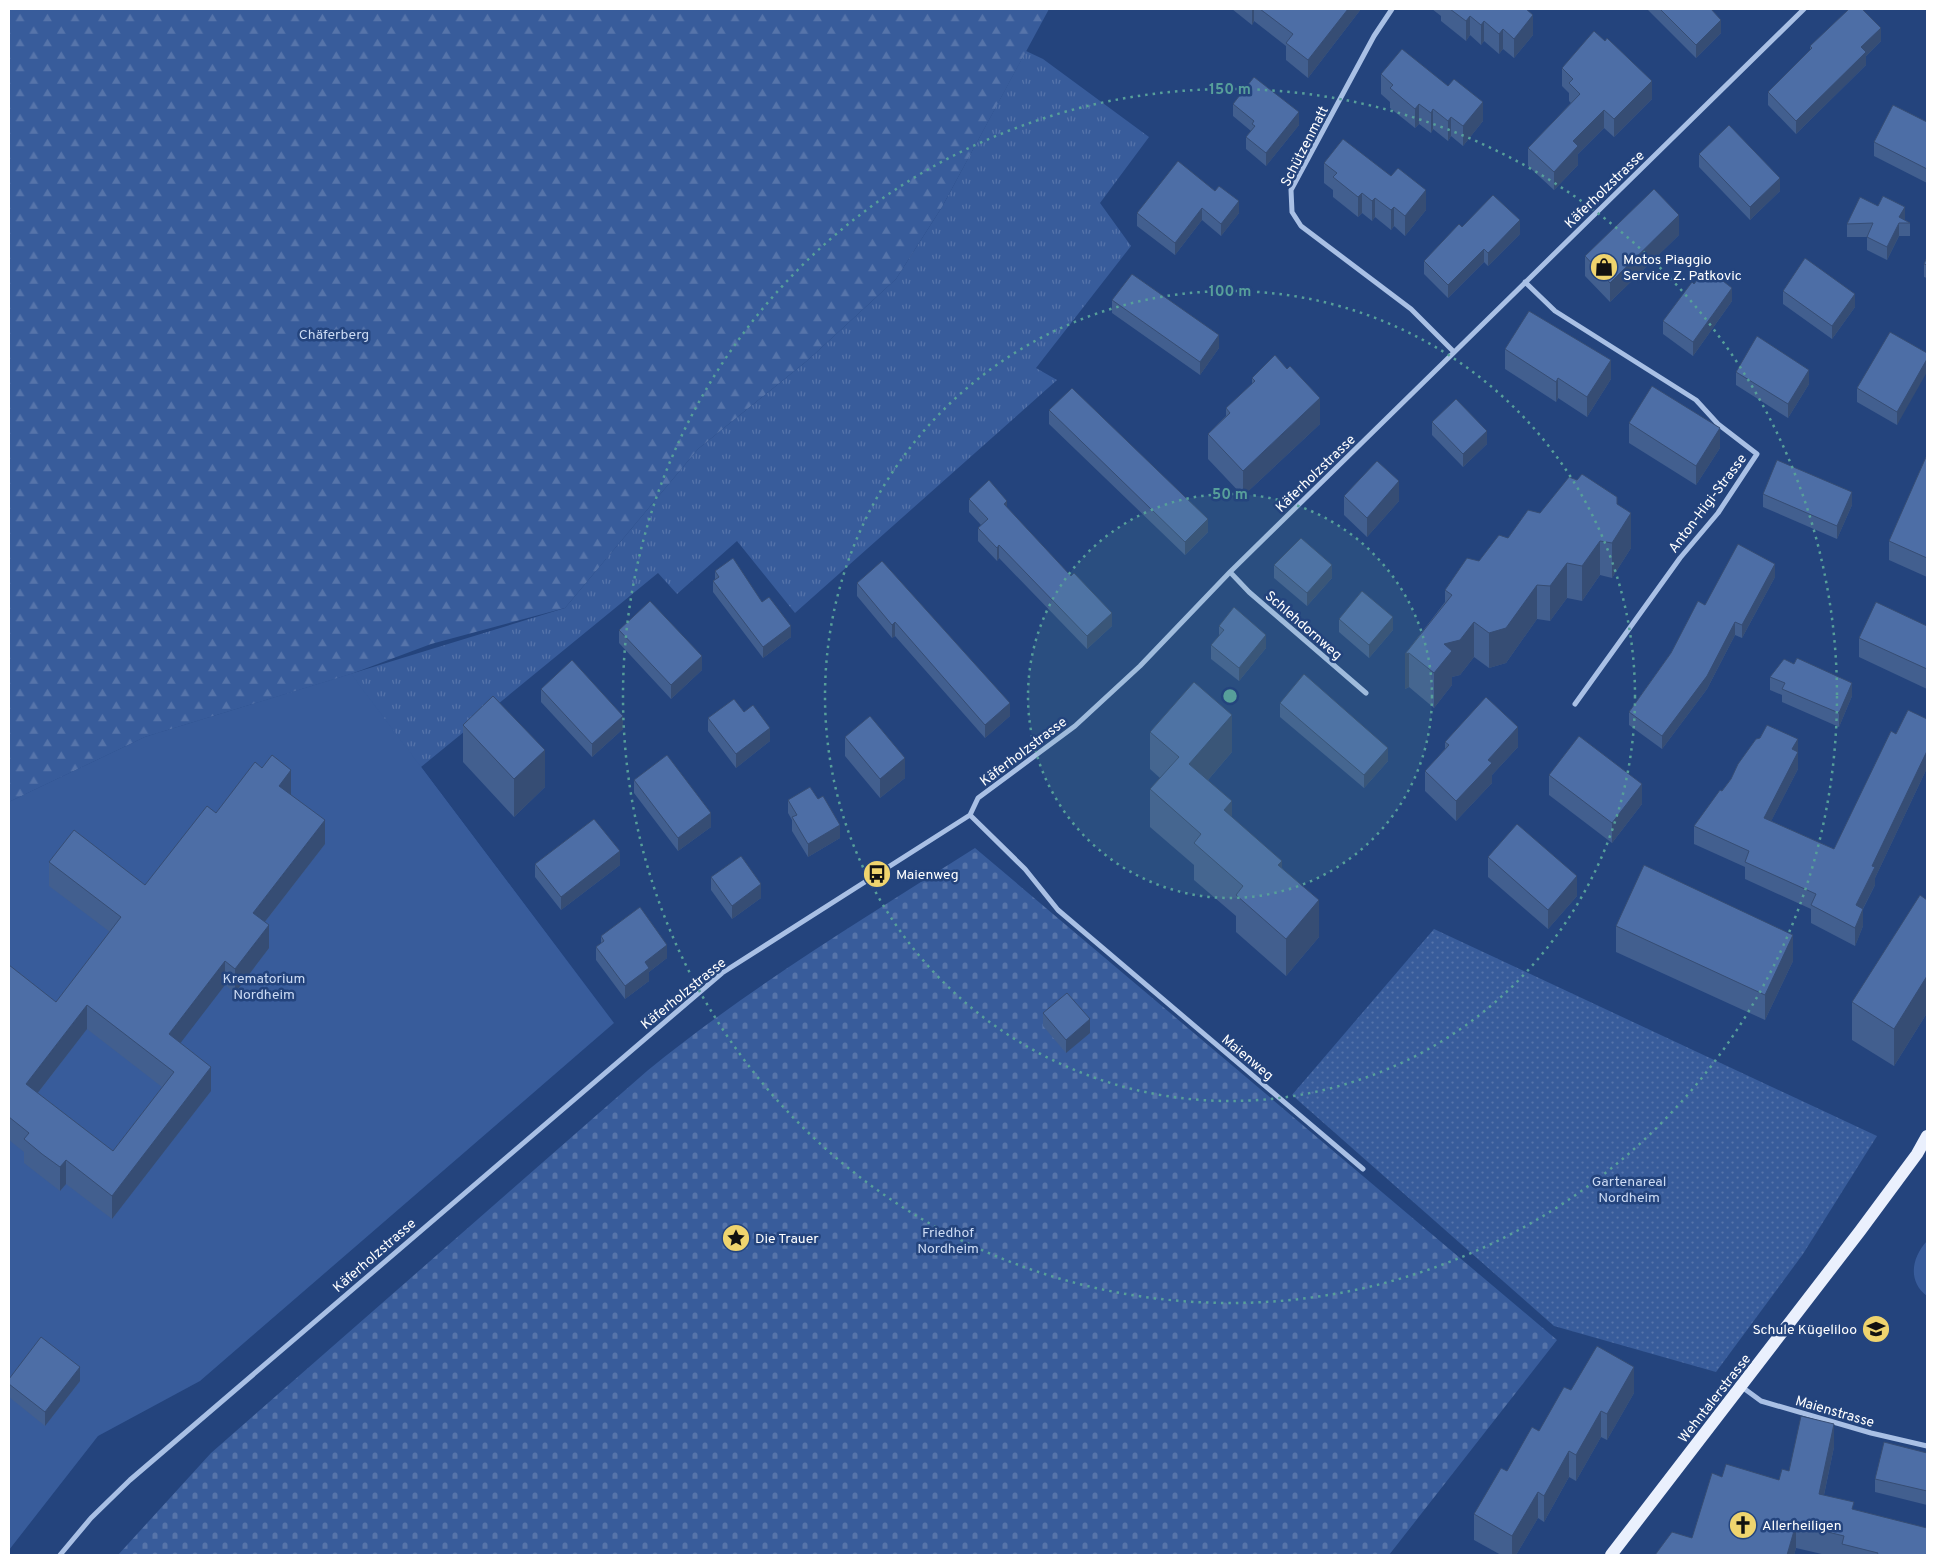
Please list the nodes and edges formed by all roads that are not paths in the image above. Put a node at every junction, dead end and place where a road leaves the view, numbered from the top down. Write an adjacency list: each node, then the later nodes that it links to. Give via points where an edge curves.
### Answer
1 (1392, 9): 4 (street, Schützenmatt, via 1374,36 1291,190 1292,212 1301,226 1412,309)
2 (1804, 9): 3 (street, Käferholzstrasse)
3 (1525, 282): 4 (street, Käferholzstrasse); 7 (street, Anton-Higi-Strasse, via 1555,311 1696,400 1718,424 1757,454 1718,512 1680,558)
4 (1454, 352): 5 (street, Käferholzstrasse)
5 (1230, 572): 6 (street, Schlehdornweg); 8 (street, Käferholzstrasse, via 1140,666 1075,726 978,798)
6 (1366, 693)
7 (1575, 704)
8 (970, 815): 10 (street, Maienweg, via 1025,869 1058,910); 13 (street, Käferholzstrasse, via 722,973 130,1480 91,1518)
9 (1927, 1136): 11 (main road, Wehntalerstrasse, via 1917,1154)
10 (1363, 1169)
11 (1742, 1387): 12 (street, Maienstrasse, via 1761,1401); 14 (main road, Wehntalerstrasse)
12 (1927, 1446)
13 (60, 1555)
14 (1611, 1555)

